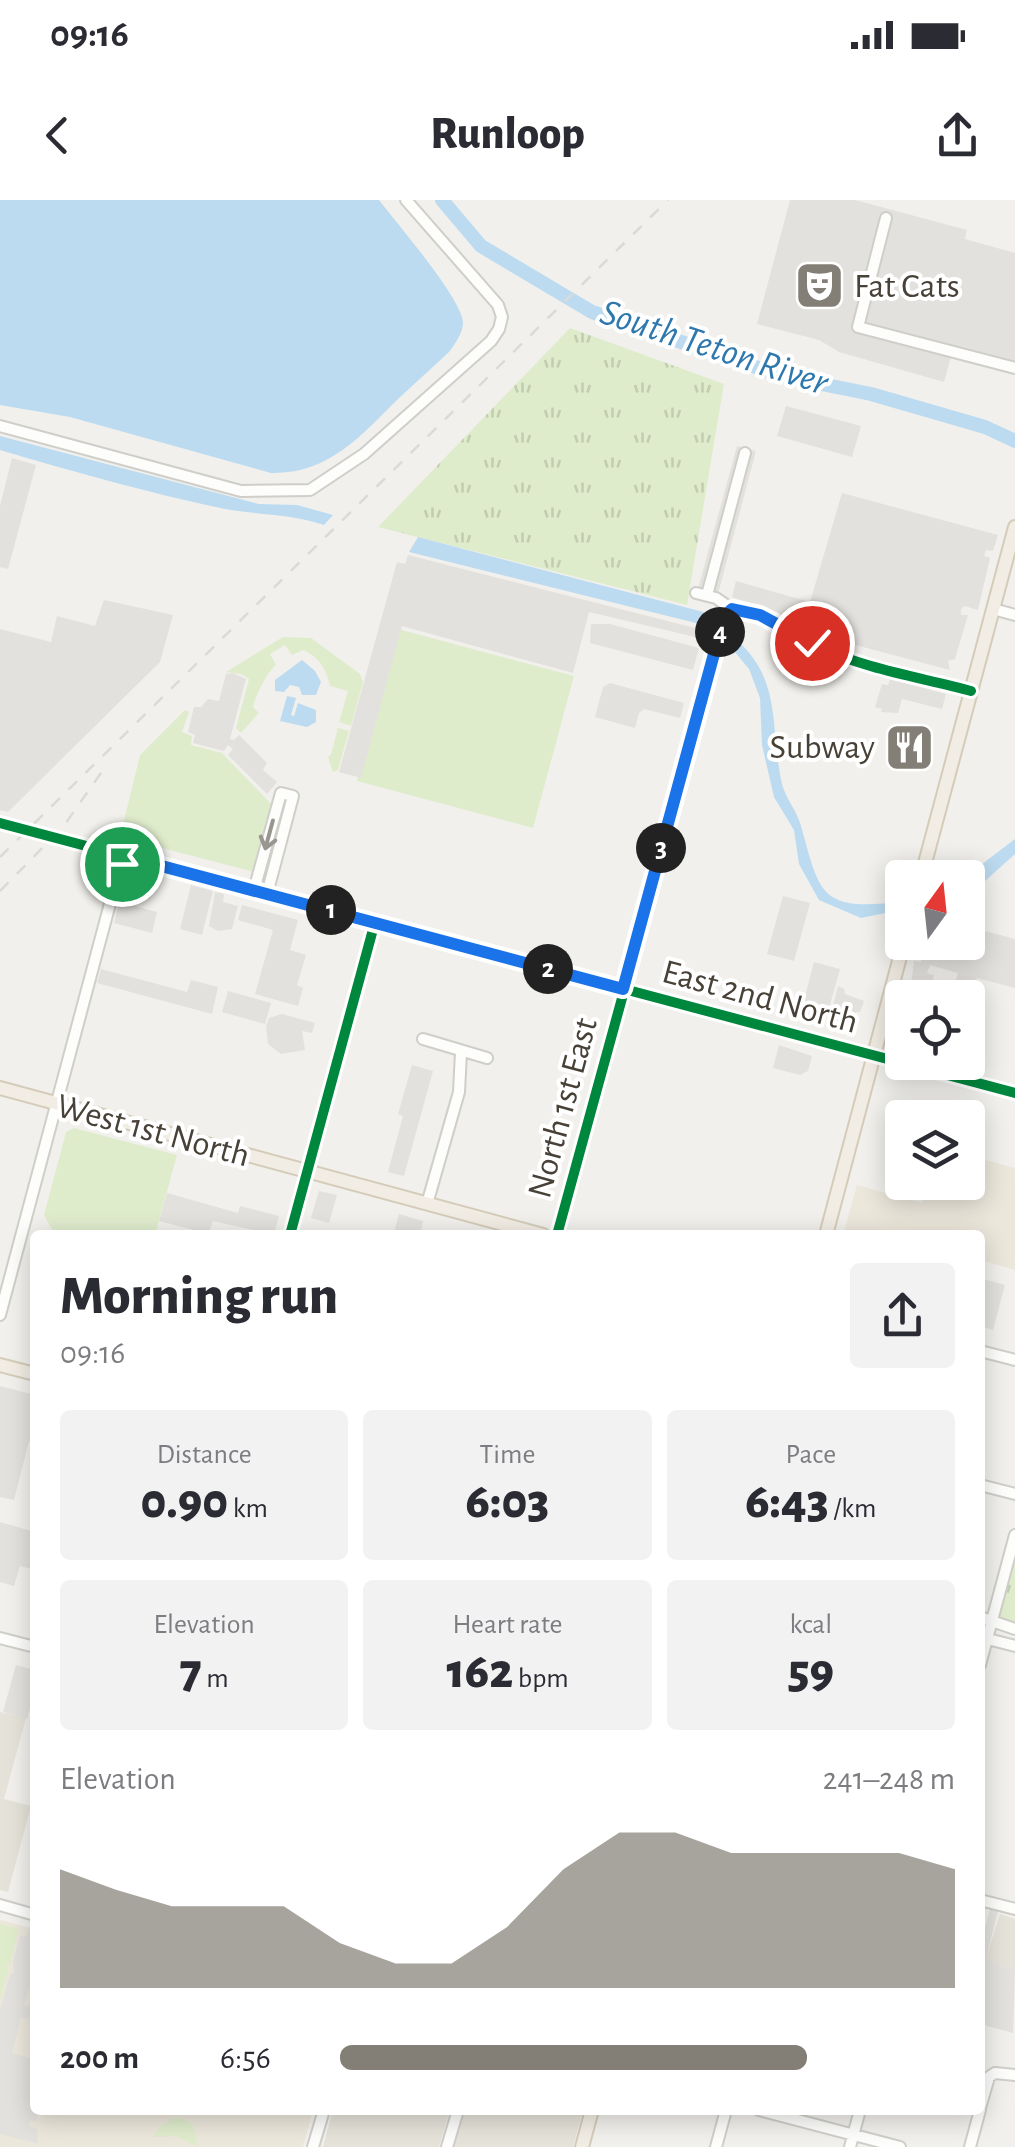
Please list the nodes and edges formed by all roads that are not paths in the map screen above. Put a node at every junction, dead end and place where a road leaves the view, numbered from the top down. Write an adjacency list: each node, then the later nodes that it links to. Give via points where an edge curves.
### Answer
1 (406, 200): 4 (street, via 490,294 502,316 499,329 410,415 328,481 310,490 241,491)
2 (886, 218): 3 (street, via 858,326)
3 (1015, 368)
4 (0, 426)
5 (745, 453): 7 (street, via 702,594)
6 (1015, 527): 8 (main road)
7 (732, 609): 10 (street, via 760,615 844,656); 18 (street, North 1st East, via 724,617)
8 (993, 609): 9 (street); 10 (main road)
9 (1015, 614)
10 (971, 690): 13 (main road)
11 (0, 822): 12 (street, East 2nd North)
12 (124, 856): 14 (street, East 2nd North); 25 (street)
13 (927, 860)
14 (254, 890): 15 (street, East 2nd North); 15 (street, one-way to 14, via 294,796 281,793)
15 (267, 894): 16 (street, East 2nd North)
16 (375, 922): 18 (street, East 2nd North); 26 (street)
17 (899, 960): 21 (main road)
18 (623, 989): 21 (street, East 2nd North); 30 (street, North 1st East)
19 (423, 1040): 20 (street)
20 (462, 1052): 22 (street); 27 (street, via 459,1092)
21 (874, 1056): 24 (street, East 2nd North); 31 (main road)
22 (487, 1058)
23 (0, 1088): 25 (main road, West 1st North)
24 (1015, 1093)
25 (55, 1104): 26 (main road, West 1st North); 32 (street)
26 (306, 1172): 27 (main road, West 1st North); 28 (street)
27 (428, 1204): 29 (main road, West 1st North)
28 (291, 1230)
29 (524, 1230)
30 (558, 1230)
31 (827, 1230)
32 (0, 1316)
33 (985, 1352): 34 (street)
34 (1015, 1360)
35 (0, 1365): 36 (main road)
36 (30, 1373)
37 (985, 1486): 38 (street)
38 (1015, 1494)
39 (1015, 1535): 41 (street)
40 (985, 1619): 41 (street)
41 (992, 1622): 42 (street); 43 (street)
42 (1015, 1629)
43 (985, 1636)
44 (0, 1638): 46 (street)
45 (985, 1638): 47 (street)
46 (30, 1646)
47 (1015, 1646)
48 (985, 1901): 50 (street)
49 (0, 1905): 51 (street)
50 (1015, 1909)
51 (30, 1913)
52 (1015, 2076): 53 (street, via 994,2073)
53 (985, 2091)
54 (323, 2115): 62 (street)
55 (457, 2115): 63 (street)
56 (591, 2115): 64 (main road)
57 (725, 2115): 65 (street)
58 (774, 2115): 61 (street)
59 (859, 2115): 61 (street)
60 (978, 2115): 67 (street)
61 (852, 2141): 66 (street)
62 (314, 2147)
63 (447, 2147)
64 (582, 2147)
65 (716, 2147)
66 (900, 2147)
67 (970, 2147)

